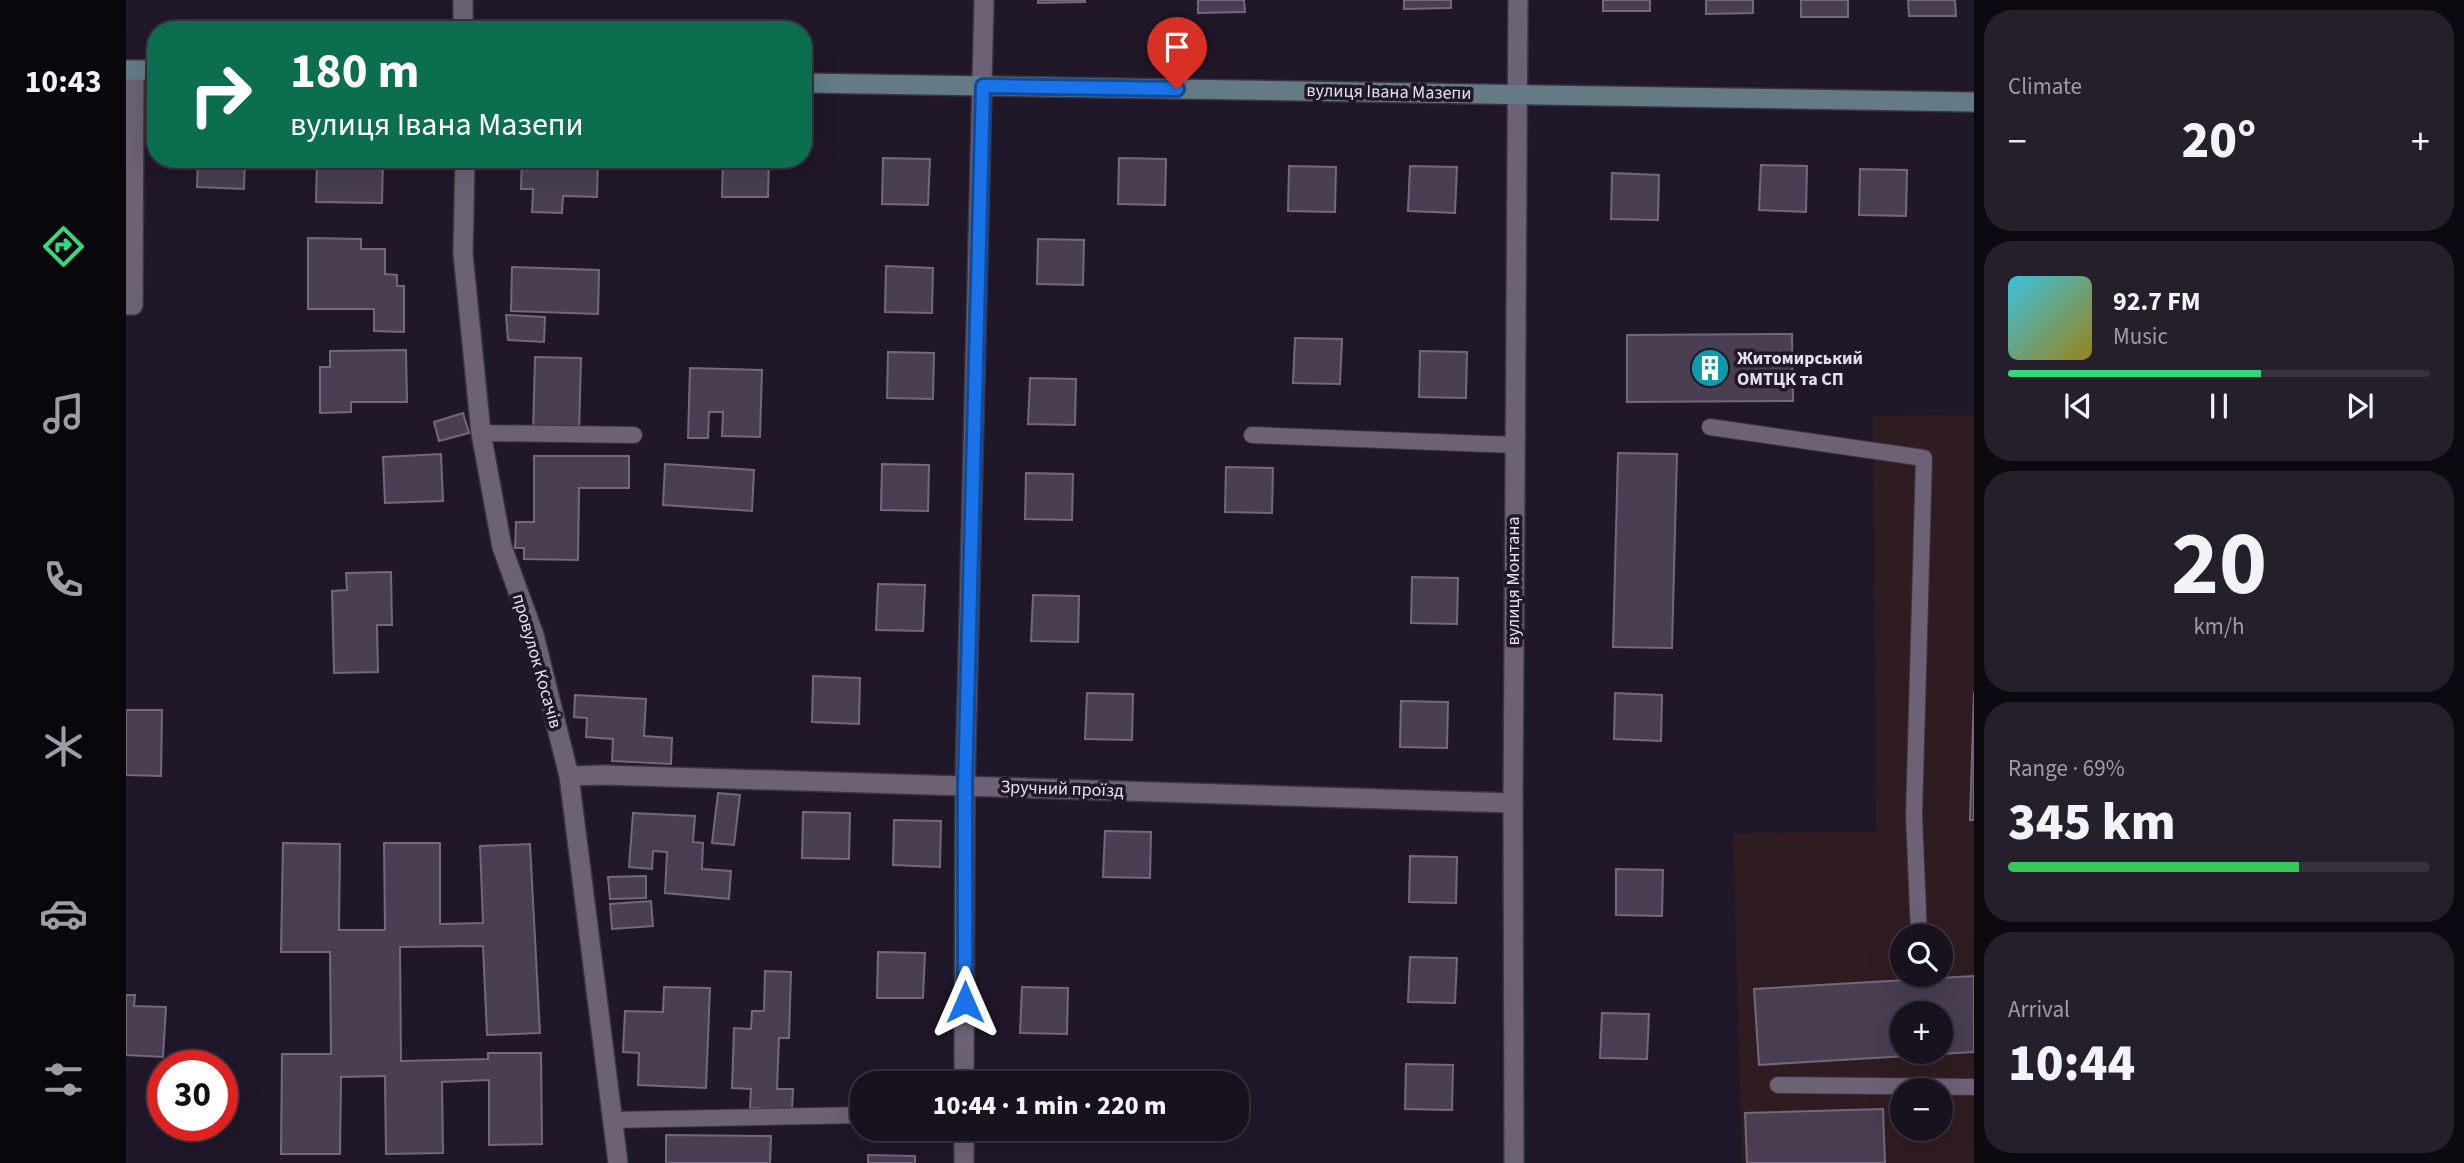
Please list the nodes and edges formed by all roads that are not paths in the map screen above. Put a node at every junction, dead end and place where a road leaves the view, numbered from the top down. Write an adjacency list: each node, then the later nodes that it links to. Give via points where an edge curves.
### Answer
1 (463, 0): 4 (street)
2 (984, 0): 7 (street)
3 (1518, 0): 8 (street, вулиця Монтана)
4 (463, 21)
5 (130, 70): 11 (street, via 133,305)
6 (812, 83): 7 (main road, вулиця Івана Мазепи)
7 (983, 86): 8 (main road, вулиця Івана Мазепи); 18 (street)
8 (1518, 94): 9 (main road, вулиця Івана Мазепи); 16 (street, вулиця Монтана)
9 (1974, 102)
10 (464, 168): 13 (street, провулок Косачів, via 463,254)
11 (126, 305)
12 (1710, 427): 20 (lane, via 1924,458 1914,816)
13 (481, 433): 14 (lane); 17 (street, провулок Косачів, via 502,547 534,635)
14 (634, 435)
15 (1252, 435): 16 (lane)
16 (1514, 445): 19 (street, вулиця Монтана)
17 (569, 776): 18 (street, Зручний проїзд); 25 (street, провулок Косачів)
18 (965, 786): 19 (street, Зручний проїзд); 21 (street)
19 (1513, 803): 29 (street, вулиця Монтана)
20 (1918, 924)
21 (964, 1071)
22 (1778, 1084): 23 (lane)
23 (1974, 1087)
24 (850, 1115): 25 (lane)
25 (612, 1120): 27 (street, провулок Косачів)
26 (964, 1141): 28 (street)
27 (618, 1163)
28 (964, 1163)
29 (1514, 1163)

